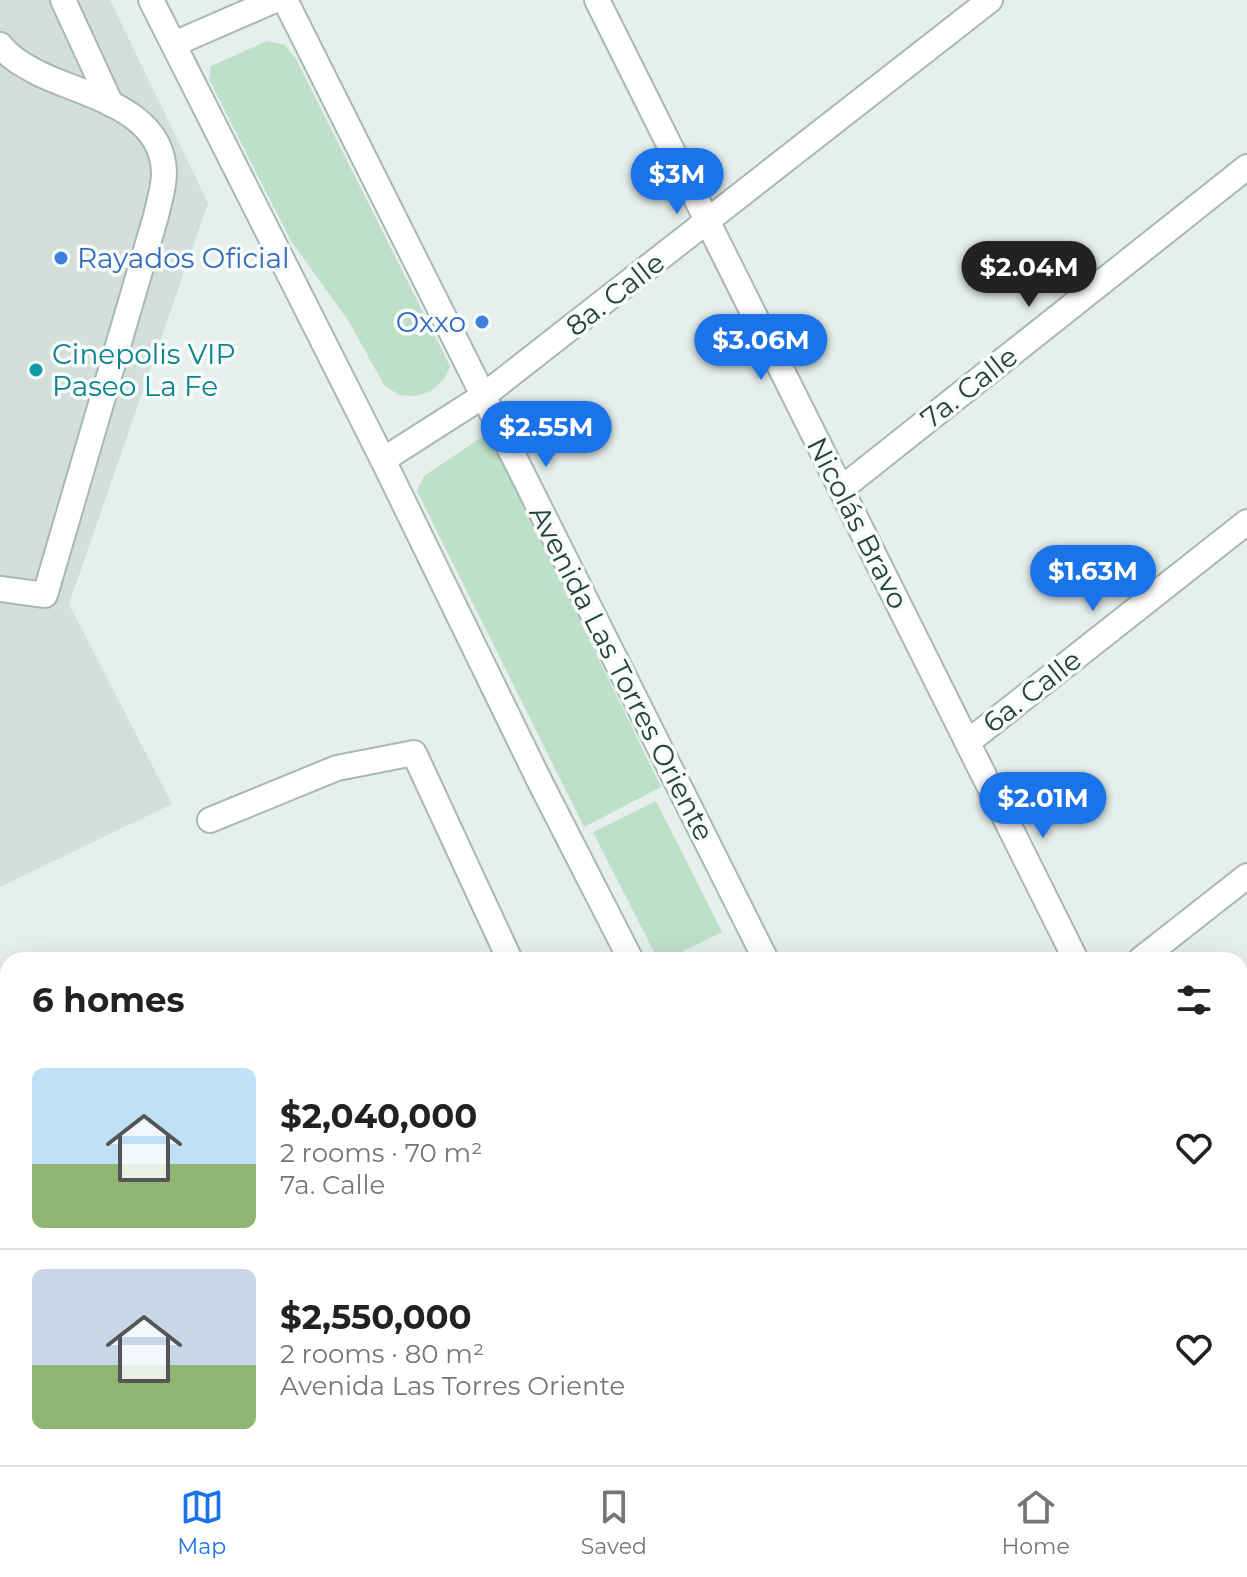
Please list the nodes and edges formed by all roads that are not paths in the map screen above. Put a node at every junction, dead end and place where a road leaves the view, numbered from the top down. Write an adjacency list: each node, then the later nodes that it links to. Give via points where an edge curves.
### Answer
1 (63, 0): 9 (street)
2 (151, 0): 7 (street)
3 (275, 0): 7 (street)
4 (285, 0): 12 (street, Avenida Las Torres Oriente)
5 (597, 0): 11 (street, Nicolás Bravo)
6 (990, 0): 11 (street, 8a. Calle)
7 (174, 44): 13 (street)
8 (0, 45): 9 (street, via 23,66)
9 (111, 104): 16 (street, via 155,138 164,170 161,195 45,595)
10 (1247, 167): 14 (street, 7a. Calle)
11 (708, 223): 12 (street, 8a. Calle); 14 (street, Nicolás Bravo)
12 (483, 396): 13 (street, 8a. Calle); 22 (street, Avenida Las Torres Oriente)
13 (383, 460): 21 (street)
14 (841, 489): 17 (street, Nicolás Bravo)
15 (1247, 522): 17 (street, 6a. Calle)
16 (0, 589)
17 (968, 742): 23 (street, Nicolás Bravo)
18 (210, 820): 20 (street, via 337,768 414,753)
19 (1247, 876): 24 (street)
20 (506, 952)
21 (627, 952)
22 (762, 952)
23 (1072, 952)
24 (1150, 952)

